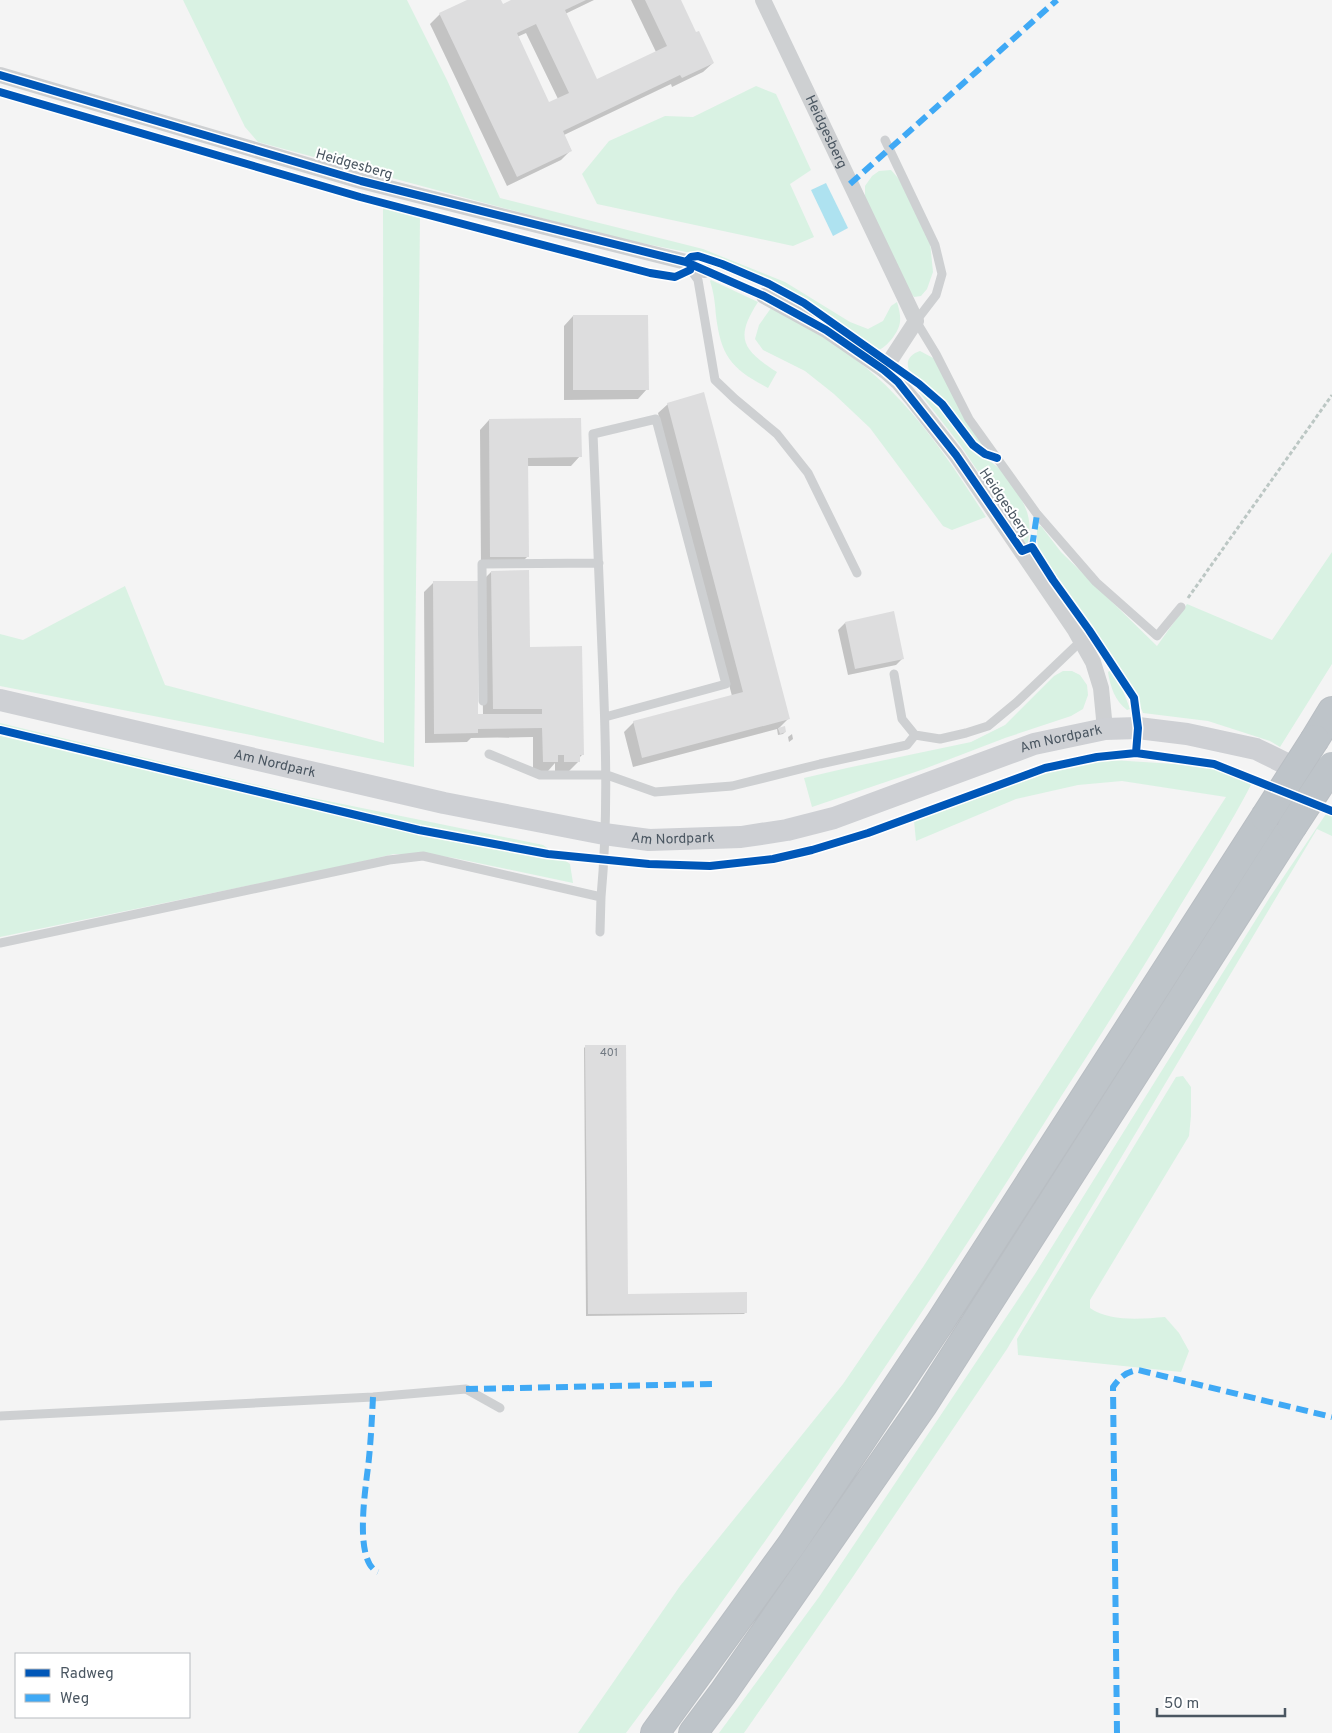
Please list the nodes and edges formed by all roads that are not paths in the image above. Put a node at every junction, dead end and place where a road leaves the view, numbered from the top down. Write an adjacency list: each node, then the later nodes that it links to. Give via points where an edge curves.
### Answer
1 (763, 0): 7 (street, Heidgesberg)
2 (0, 75): 4 (street, Heidgesberg, via 361,180)
3 (885, 140): 7 (lane, via 935,245 942,274 936,296)
4 (686, 262): 5 (street, Heidgesberg); 10 (lane, via 698,280 715,380 777,434 808,473)
5 (704, 270)
6 (764, 296): 8 (street, Heidgesberg, via 826,330)
7 (916, 320): 8 (street); 11 (lane, via 969,420 1037,514 1096,582 1157,636)
8 (884, 370): 12 (street, Heidgesberg, via 898,382 956,455)
9 (599, 563): 15 (lane, via 482,564); 17 (lane); 17 (lane, via 593,434 656,419 726,684)
10 (857, 573)
11 (1181, 607)
12 (1082, 641): 18 (street, Heidgesberg, via 1101,688); 19 (lane, via 988,726 940,738)
13 (894, 674): 19 (lane, via 902,718)
14 (0, 700): 24 (street, Am Nordpark, via 444,802)
15 (483, 701)
16 (1332, 711): 30 (highway, bridge, via 940,1321 792,1544)
17 (605, 717): 22 (lane)
18 (1105, 729): 23 (street, Am Nordpark, via 1138,728 1187,734 1256,749); 24 (street, Am Nordpark, via 1034,744 834,818 787,830 741,838 649,840)
19 (915, 735): 22 (lane, via 907,745 732,786 655,792)
20 (489, 754): 22 (lane, via 540,775)
21 (1332, 766): 31 (highway, bridge, via 923,1405)
22 (606, 775): 24 (lane)
23 (1332, 787)
24 (604, 834): 25 (lane)
25 (602, 897): 26 (lane); 27 (lane, via 423,856 389,860)
26 (600, 932)
27 (0, 943)
28 (500, 1408): 29 (lane, via 466,1388 373,1397)
29 (0, 1416)
30 (655, 1733)
31 (693, 1733)

